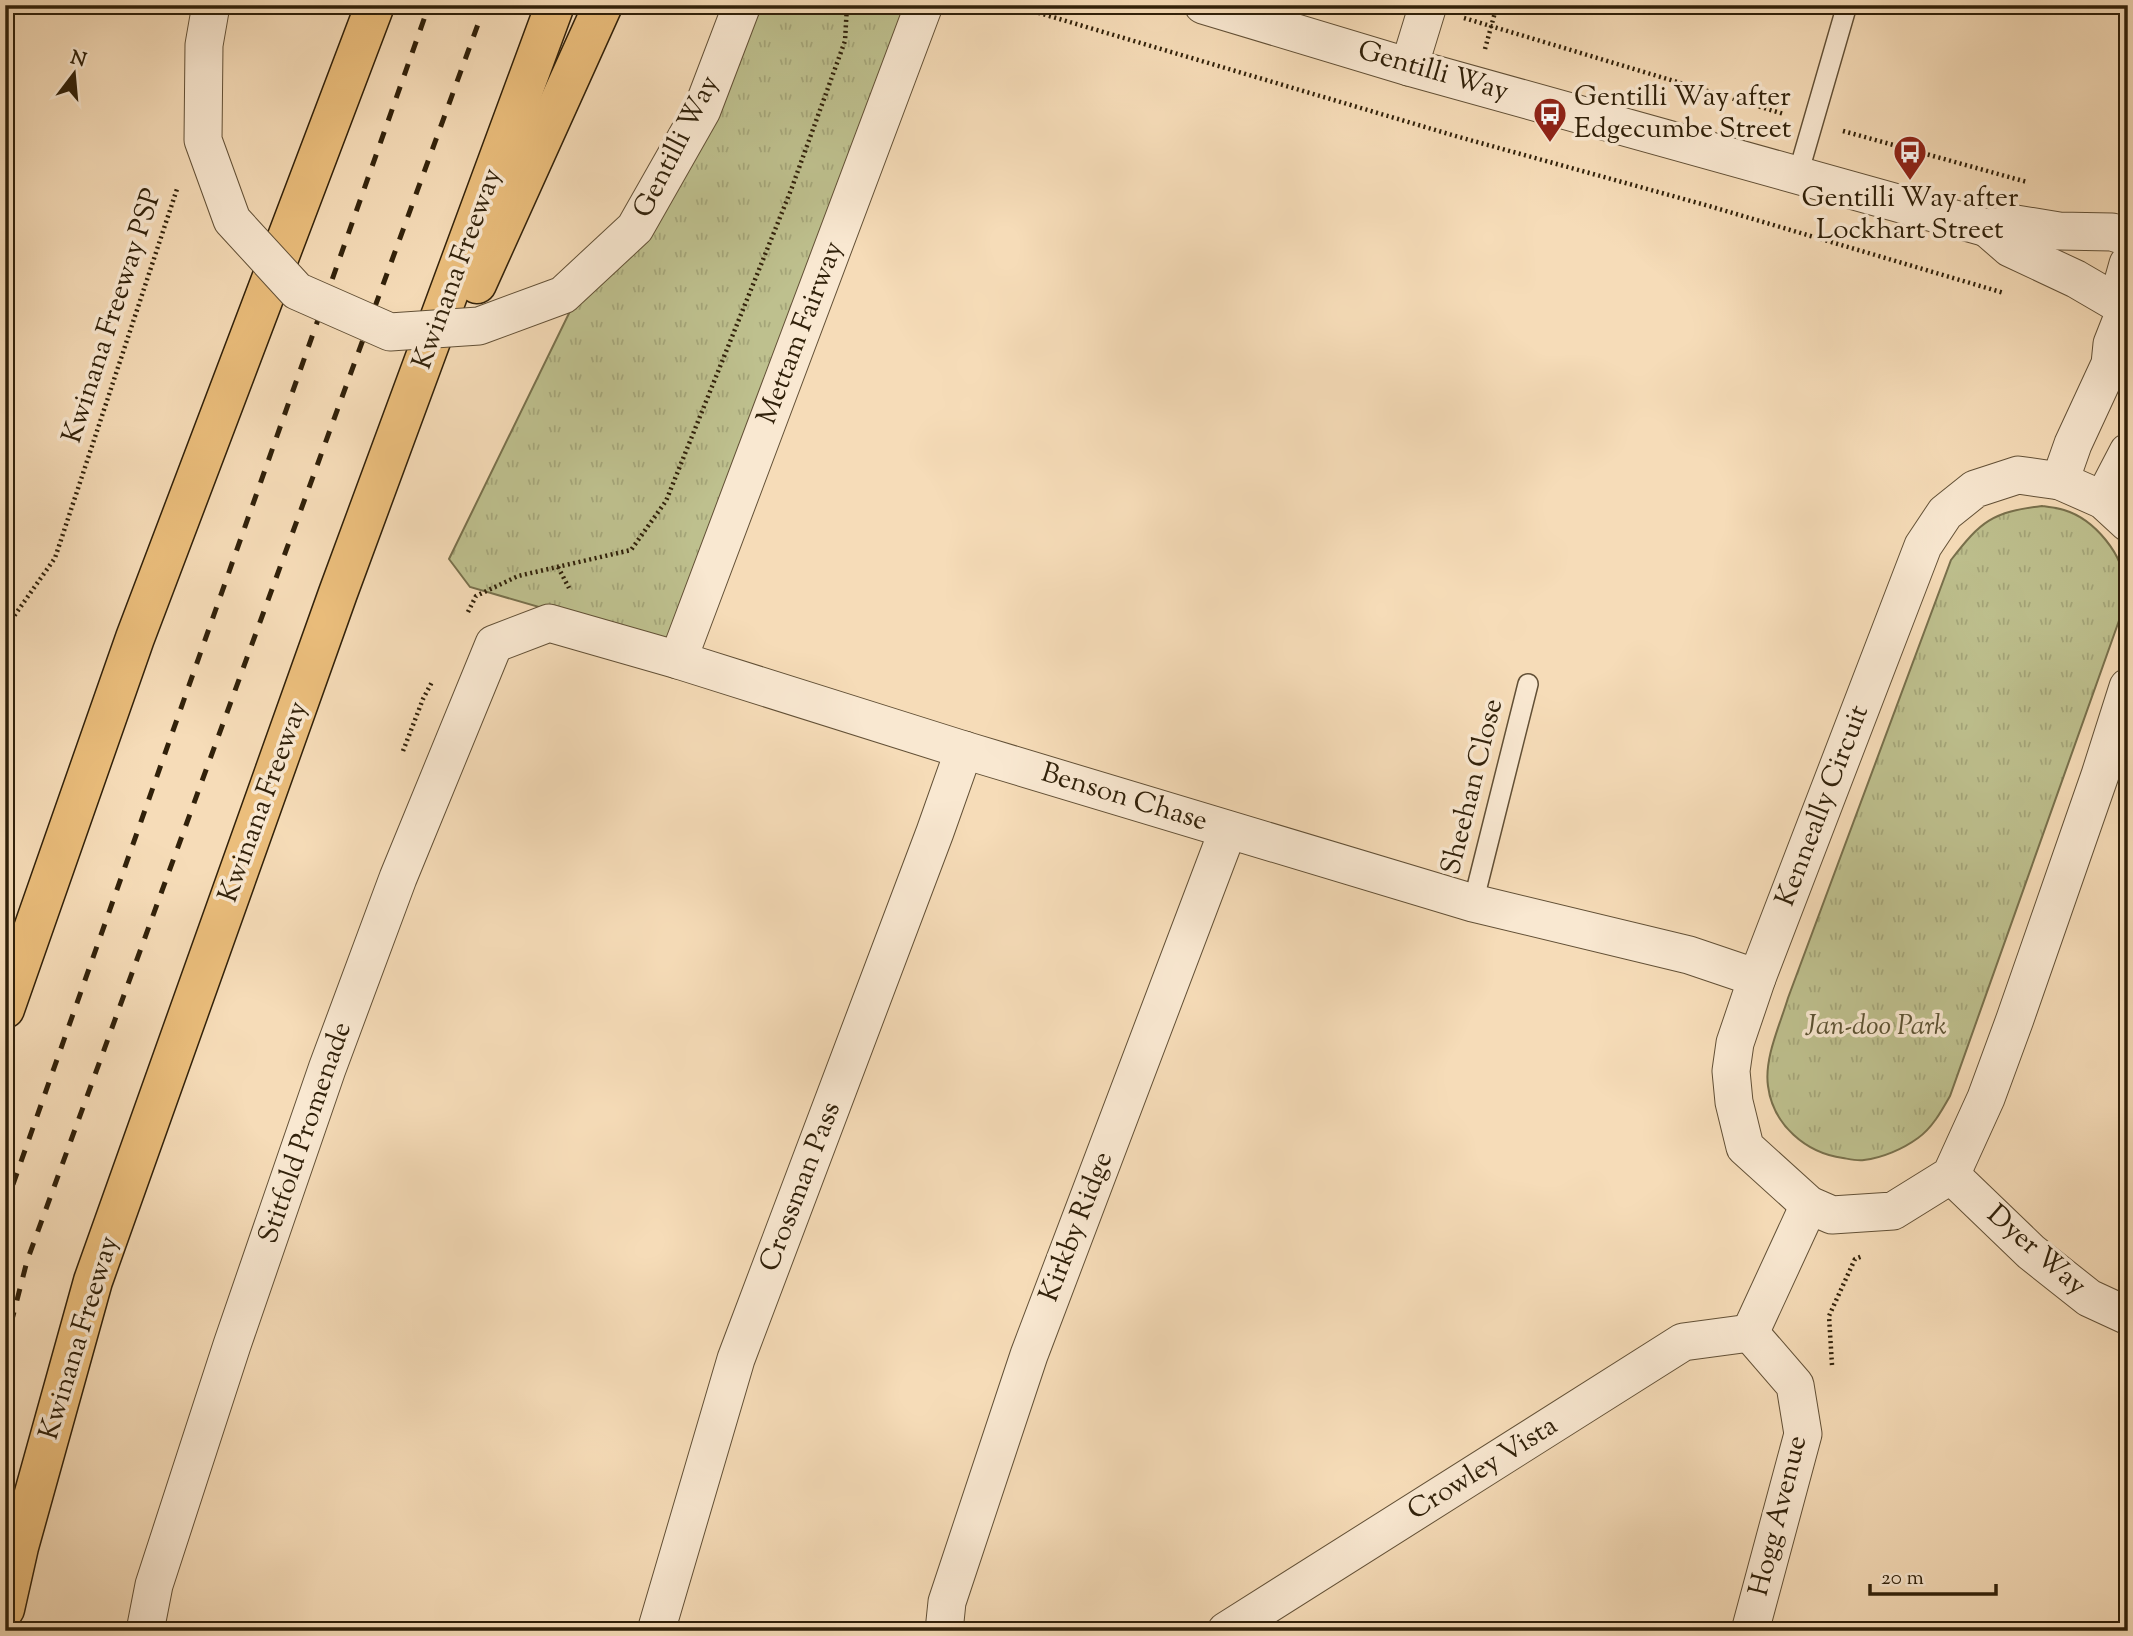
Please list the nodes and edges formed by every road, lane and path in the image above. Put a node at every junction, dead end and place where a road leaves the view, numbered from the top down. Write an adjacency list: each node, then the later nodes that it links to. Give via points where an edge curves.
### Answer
1 (211, 5): 5 (street, Gentilli Way, bridge, via 204,45 203,140 232,220 297,291 390,332 479,326 563,295 635,228 702,110)
2 (375, 5): 35 (highway, via 135,638)
3 (555, 5): 24 (highway, Kwinana Freeway)
4 (603, 5): 24 (highway)
5 (742, 5)
6 (924, 5): 27 (street, Mettam Fairway)
7 (1012, 5): 19 (path)
8 (1203, 5): 11 (street, Gentilli Way)
9 (1847, 5): 12 (lane)
10 (1427, 6): 11 (street); 12 (path)
11 (1409, 67): 13 (street, Gentilli Way)
12 (1813, 122): 13 (lane); 15 (path)
13 (1798, 174): 16 (street, Gentilli Way)
14 (181, 176): 25 (path, Kwinana Freeway PSP, via 55,558)
15 (2034, 184)
16 (1987, 228): 17 (street, Gentilli Way, via 2016,224); 20 (street, Gentilli Way, via 2010,247 2076,279)
17 (2128, 237)
18 (2128, 264): 20 (street, via 2121,289)
19 (2013, 296)
20 (2126, 311): 22 (street, via 2112,344 2110,364)
21 (2128, 452): 23 (street, Kenneally Circuit)
22 (2060, 481): 23 (street, Kenneally Circuit); 34 (street, Kenneally Circuit, via 2018,475 1975,489 1945,513 1923,547)
23 (2115, 512)
24 (338, 593): 40 (highway, Kwinana Freeway, via 93,1281)
25 (5, 629)
26 (494, 644): 27 (street, Benson Chase, via 549,623); 41 (street, Stitfold Promenade, via 398,878 327,1069 154,1585)
27 (678, 660): 30 (street, Benson Chase)
28 (1528, 684): 33 (lane, Sheehan Close)
29 (2128, 687): 31 (street)
30 (964, 750): 32 (street, Benson Chase); 42 (street, Crossman Pass, via 736,1359)
31 (2114, 779): 36 (street)
32 (1228, 830): 33 (street, Benson Chase); 43 (street, Kirkby Ridge, via 1029,1355 947,1602)
33 (1473, 903): 34 (street, Benson Chase, via 1689,955)
34 (1757, 978): 37 (street, Kenneally Circuit, via 1735,1043 1731,1071 1734,1102 1745,1147)
35 (5, 1009)
36 (1951, 1175): 37 (street, Kenneally Circuit, via 1893,1210 1832,1215); 38 (street, Dyer Way, via 2031,1252 2089,1298)
37 (1808, 1205): 39 (street)
38 (2128, 1316)
39 (1750, 1333): 44 (street, Crowley Vista, via 1683,1342); 45 (street, Hogg Avenue, via 1795,1385 1803,1434)
40 (5, 1609)
41 (145, 1631)
42 (656, 1631)
43 (944, 1631)
44 (1226, 1631)
45 (1750, 1631)

